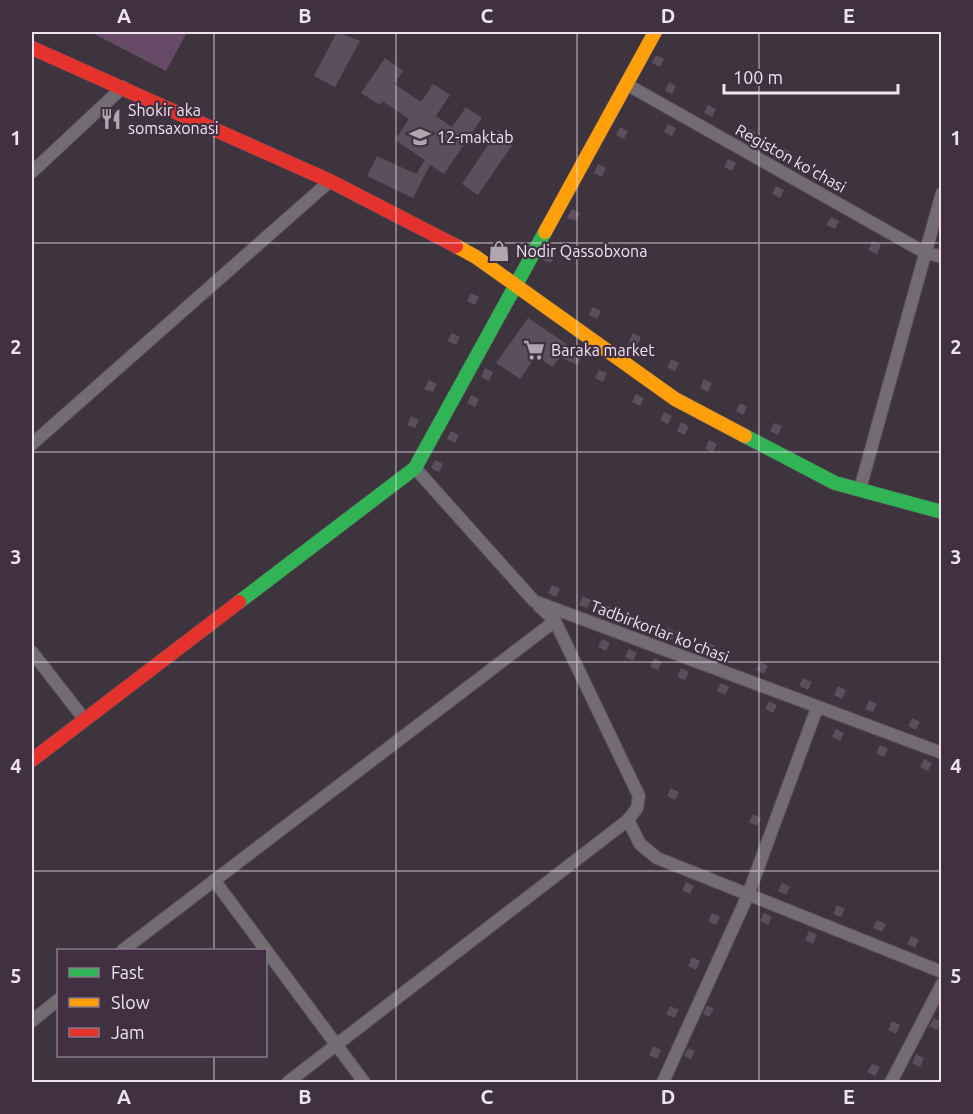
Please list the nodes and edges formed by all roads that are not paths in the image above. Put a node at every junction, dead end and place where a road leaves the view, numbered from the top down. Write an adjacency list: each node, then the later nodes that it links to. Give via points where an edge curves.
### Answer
1 (655, 32): 3 (street)
2 (32, 48): 4 (street)
3 (626, 84): 8 (street, Registon ko'chasi); 10 (street)
4 (123, 87): 5 (street); 6 (street)
5 (32, 172)
6 (330, 181): 10 (street, via 476,257); 11 (street)
7 (942, 193): 8 (street)
8 (924, 252): 9 (street, Registon ko'chasi); 13 (street)
9 (942, 257)
10 (514, 286): 12 (street); 13 (street, via 675,399 835,483)
11 (32, 444)
12 (415, 468): 15 (street, Tadbirkorlar ko'chasi); 19 (street)
13 (860, 489): 14 (street)
14 (942, 512)
15 (534, 601): 16 (street); 18 (street, Tadbirkorlar ko'chasi)
16 (555, 621): 22 (street, via 639,796 637,808); 23 (street)
17 (32, 652): 19 (street)
18 (818, 708): 20 (street, Tadbirkorlar ko'chasi); 24 (street)
19 (85, 720): 21 (street)
20 (942, 753)
21 (32, 760)
22 (628, 820): 24 (street, via 640,844 657,858); 32 (street)
23 (214, 880): 25 (street); 26 (street)
24 (748, 895): 28 (street); 35 (street)
25 (126, 949)
26 (265, 949)
27 (267, 952): 32 (street)
28 (942, 972)
29 (942, 984): 36 (street)
30 (57, 1001): 31 (street)
31 (32, 1021)
32 (337, 1046): 33 (street); 34 (street)
33 (288, 1083)
34 (364, 1083)
35 (663, 1083)
36 (891, 1083)

